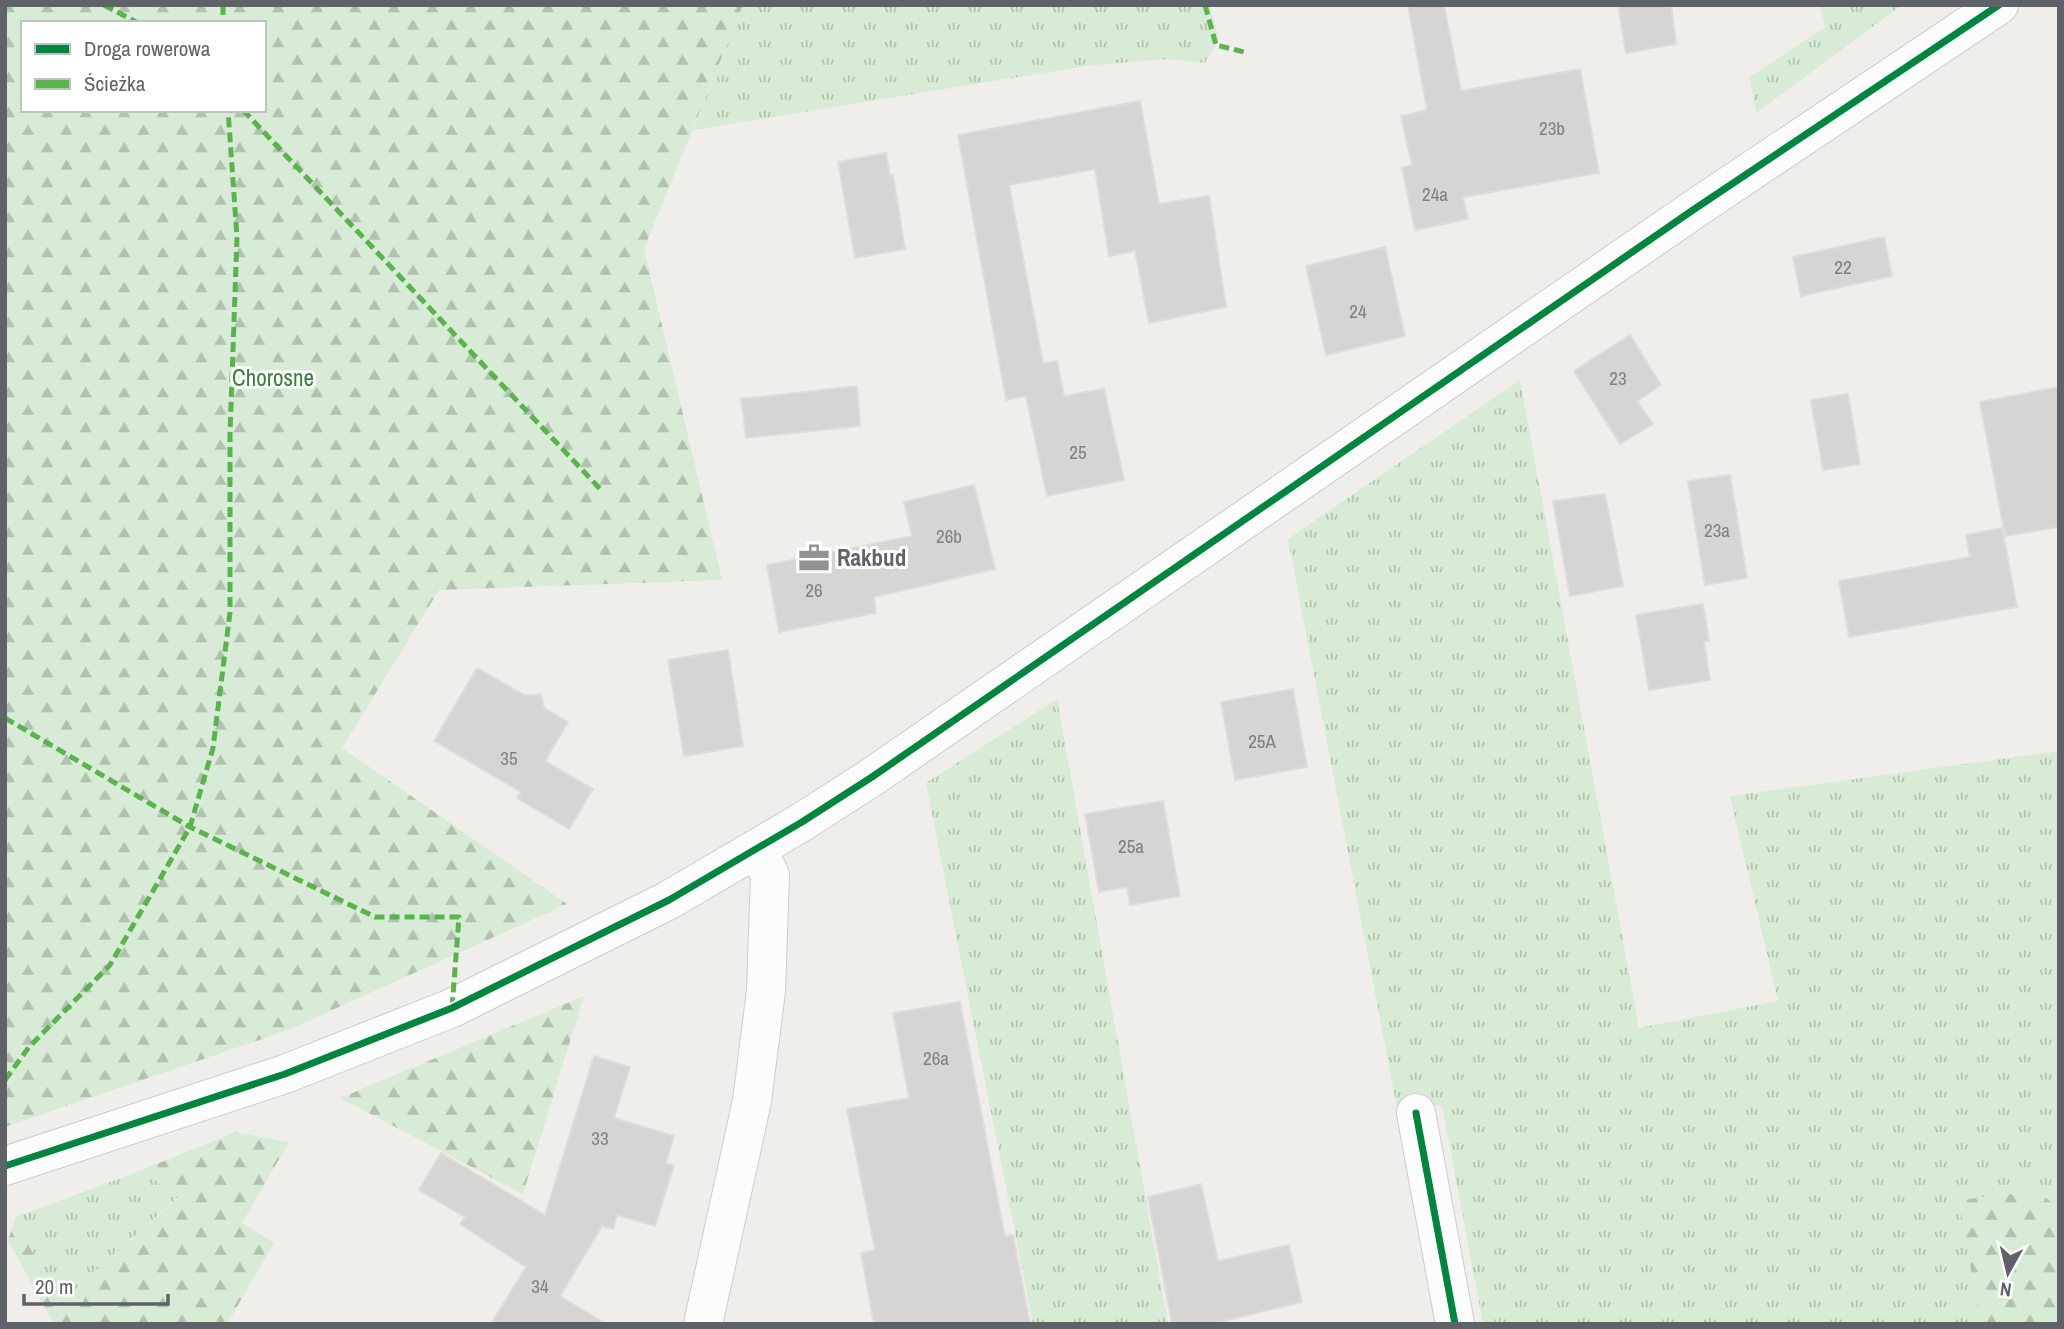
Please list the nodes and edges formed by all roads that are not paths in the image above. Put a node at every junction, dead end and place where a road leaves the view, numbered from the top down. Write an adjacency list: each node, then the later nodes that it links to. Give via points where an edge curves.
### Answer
1 (1999, 5): 2 (street, via 872,777)
2 (757, 850): 4 (street, via 669,900 452,1009 285,1074); 5 (street, via 770,875 766,991 752,1101)
3 (1416, 1113): 6 (street)
4 (5, 1166)
5 (703, 1324)
6 (1455, 1324)

